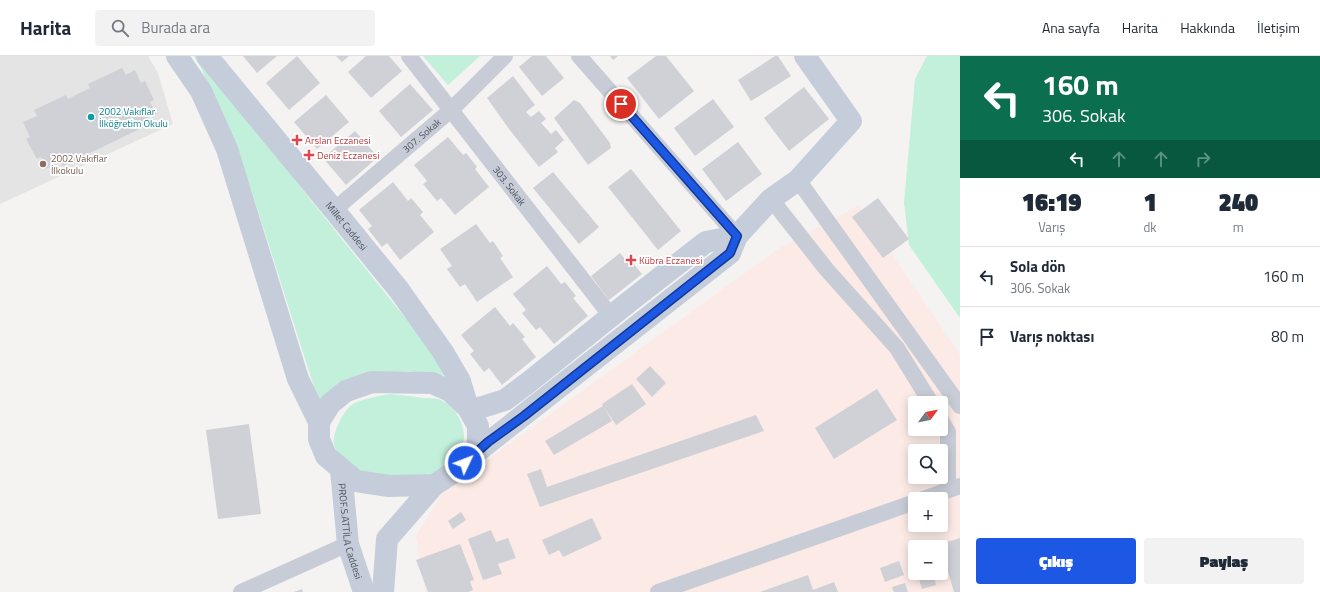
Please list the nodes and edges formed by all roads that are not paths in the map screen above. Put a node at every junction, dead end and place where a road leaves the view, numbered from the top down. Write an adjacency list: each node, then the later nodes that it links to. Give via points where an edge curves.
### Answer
1 (177, 56): 16 (main road, via 201,91 227,149 298,379)
2 (207, 56): 10 (main road, Millet Caddesi)
3 (409, 56): 7 (street, 303. Sokak)
4 (505, 56): 7 (street, 307. Sokak)
5 (579, 56): 11 (street)
6 (805, 56): 8 (main road, via 852,121)
7 (452, 110): 10 (street, 307. Sokak); 12 (street, 303. Sokak)
8 (798, 180): 9 (main road); 14 (street)
9 (771, 199): 11 (main road); 13 (street, via 828,270 897,348)
10 (334, 210): 15 (main road, Millet Caddesi, via 399,290 443,352 460,381)
11 (737, 236): 12 (main road, via 706,242); 18 (main road, via 730,253)
12 (610, 316): 15 (main road, via 505,400 479,408)
13 (927, 396)
14 (960, 406)
15 (468, 408): 16 (main road, via 450,391 432,383 372,382 346,391 330,404); 18 (main road, via 478,426 478,442)
16 (319, 422): 19 (main road, via 319,439 326,456)
17 (948, 432): 21 (street)
18 (474, 454): 20 (main road, via 456,471)
19 (341, 470): 20 (main road, via 356,482 389,486); 24 (main road, PROF.S.ATTİLA Caddesi)
20 (434, 486): 27 (main road, via 387,539)
21 (954, 488): 22 (street)
22 (943, 492)
23 (908, 504): 28 (street)
24 (348, 544): 25 (street); 26 (main road, PROF.S.ATTİLA Caddesi)
25 (241, 592)
26 (364, 592)
27 (383, 592)
28 (658, 592)

